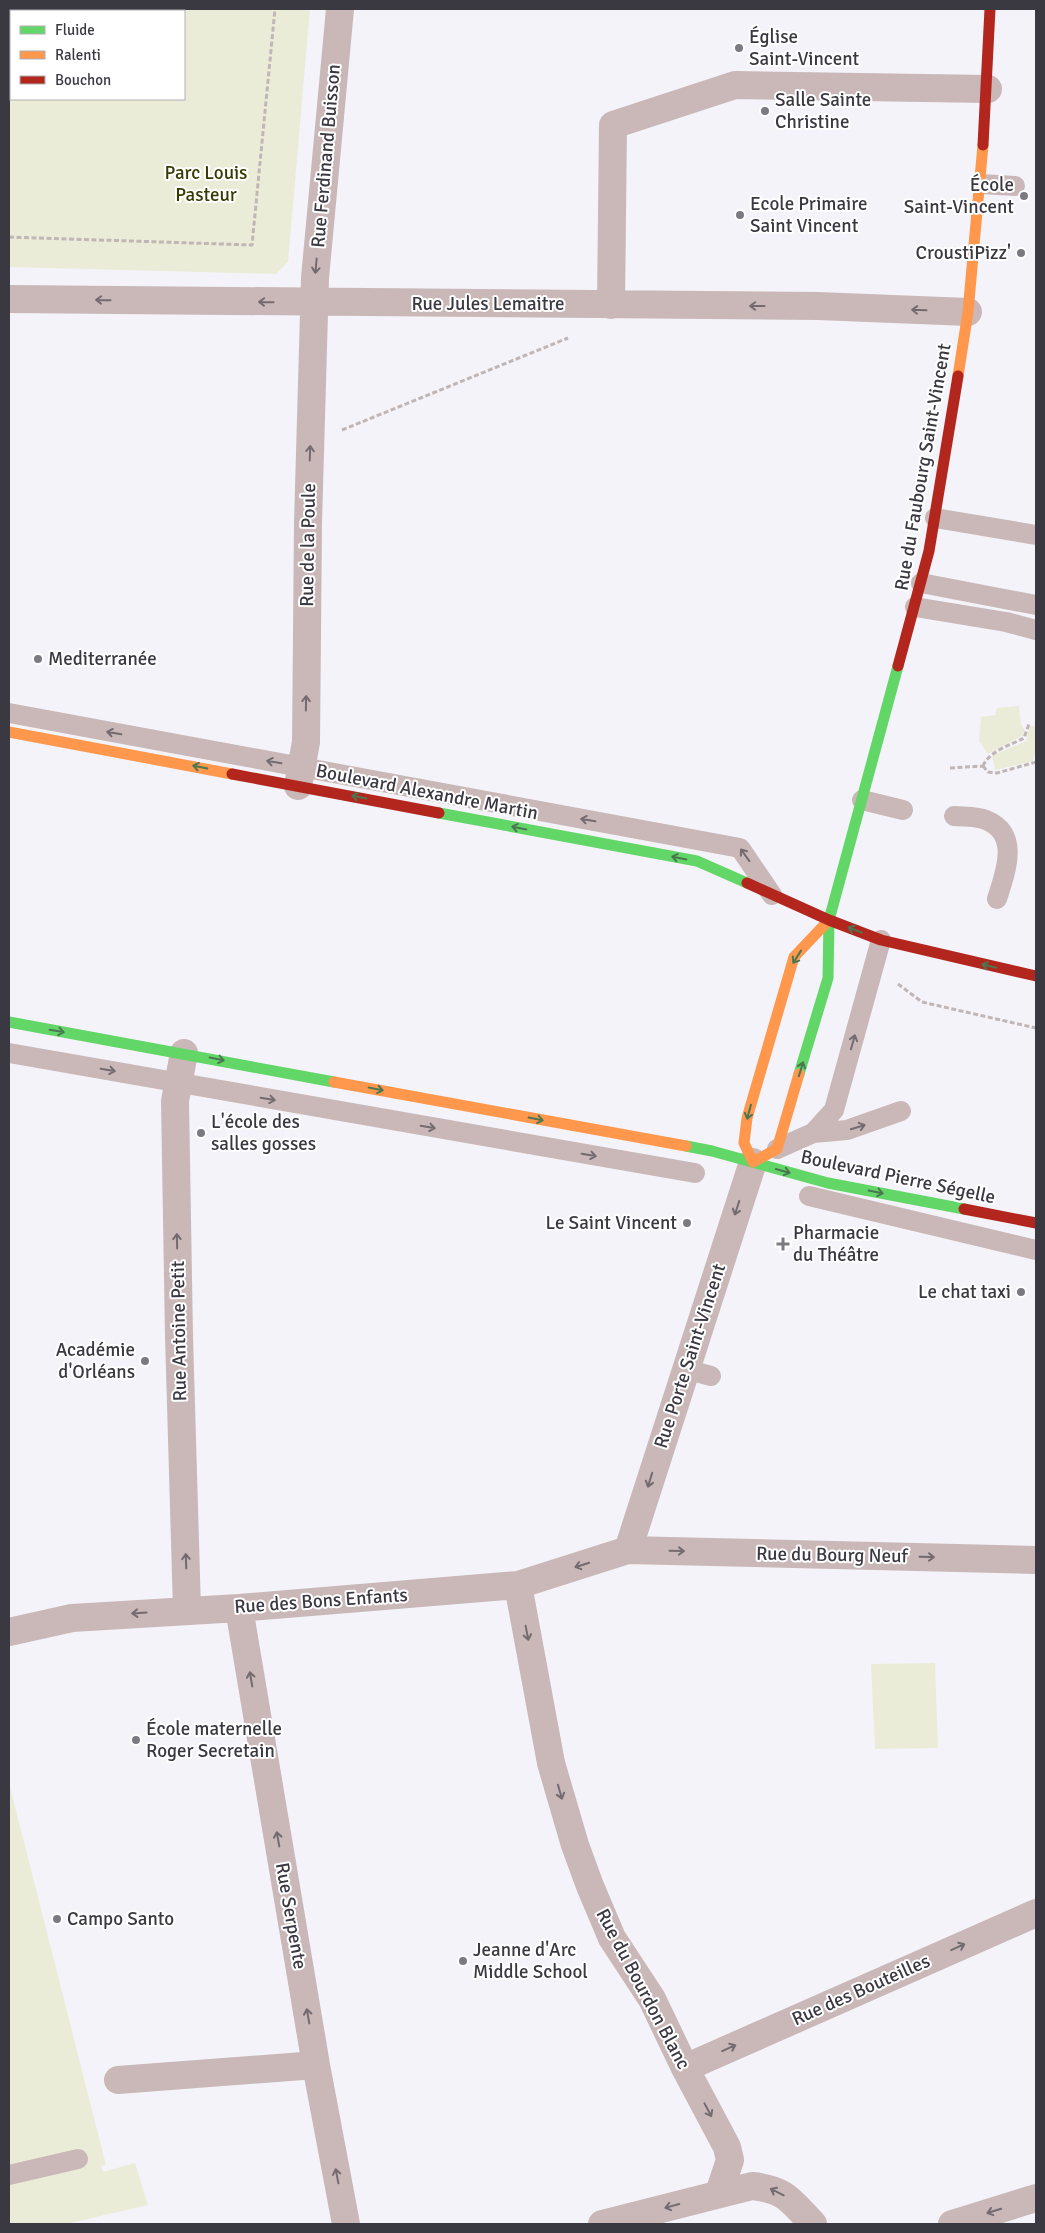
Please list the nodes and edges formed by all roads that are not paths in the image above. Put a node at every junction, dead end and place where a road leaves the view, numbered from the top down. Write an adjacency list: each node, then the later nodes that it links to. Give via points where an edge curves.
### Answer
1 (340, 9): 7 (street, Rue Ferdinand Buisson, one-way to 7)
2 (990, 9): 3 (main road, Rue du Faubourg Saint-Vincent)
3 (988, 89): 4 (main road, Rue du Faubourg Saint-Vincent); 8 (street, via 735,84 613,125)
4 (981, 184): 5 (lane); 9 (main road, Rue du Faubourg Saint-Vincent)
5 (1015, 186)
6 (9, 298): 7 (street, Rue Jules Lemaitre, one-way to 6)
7 (314, 303): 8 (street, Rue Jules Lemaitre); 18 (street, Rue de la Poule, one-way to 7, via 306,742)
8 (611, 305): 9 (street, Rue Jules Lemaitre, one-way to 8, via 818,306)
9 (968, 312): 10 (main road, Rue du Faubourg Saint-Vincent)
10 (935, 518): 11 (lane); 12 (main road, Rue du Faubourg Saint-Vincent)
11 (1036, 535)
12 (921, 582): 13 (lane); 14 (main road, Rue du Faubourg Saint-Vincent)
13 (1036, 605)
14 (915, 608): 15 (lane, via 1006,622); 19 (main road, Rue du Faubourg Saint-Vincent)
15 (1036, 630)
16 (9, 713): 18 (lane, one-way to 16)
17 (9, 732): 18 (main road, Boulevard Alexandre Martin, one-way to 17)
18 (300, 776): 22 (main road, Boulevard Alexandre Martin, one-way to 18, via 696,861); 22 (lane, one-way to 18, via 740,848)
19 (862, 800): 20 (lane); 24 (main road, Rue du Faubourg Saint-Vincent)
20 (903, 810)
21 (954, 816): 23 (lane, via 985,820 1004,835 1009,860)
22 (772, 894): 24 (main road, Boulevard Alexandre Martin)
23 (997, 899)
24 (829, 920): 25 (main road, one-way to 24); 33 (main road, Rue du Faubourg Saint-Vincent, one-way to 24, via 828,978); 34 (main road, Rue du Faubourg Saint-Vincent, one-way to 34, via 794,957 747,1118 744,1143)
25 (881, 940): 26 (main road, one-way to 25); 32 (lane, one-way to 25, via 834,1110)
26 (1036, 976)
27 (9, 1022): 29 (main road, one-way to 29)
28 (9, 1053): 30 (lane, one-way to 30)
29 (184, 1053): 30 (street, Rue Antoine Petit); 34 (main road, one-way to 34, via 712,1151)
30 (179, 1083): 35 (lane, one-way to 35); 45 (street, Rue Antoine Petit, one-way to 30, via 176,1189 175,1101)
31 (901, 1111): 32 (lane, one-way to 31, via 847,1130)
32 (813, 1133): 33 (lane)
33 (777, 1149): 34 (main road)
34 (753, 1162): 37 (main road, Boulevard Pierre Ségelle, one-way to 37, via 828,1183); 39 (street, Rue Porte Saint-Vincent, one-way to 39)
35 (695, 1173)
36 (809, 1196): 38 (lane)
37 (1036, 1222)
38 (1036, 1250)
39 (685, 1369): 40 (lane); 41 (street, Rue Porte Saint-Vincent, one-way to 41)
40 (711, 1376)
41 (628, 1550): 42 (street, Rue du Bourg Neuf, one-way to 42); 43 (street, Rue des Bons Enfants, one-way to 43)
42 (1036, 1560)
43 (518, 1585): 44 (street, Rue des Bons Enfants); 49 (street, Rue du Bourdon Blanc, one-way to 49, via 551,1763 575,1845 612,1938 652,1999)
44 (239, 1608): 45 (street, Rue des Bons Enfants); 48 (street, Rue Serpente, one-way to 44)
45 (187, 1610): 46 (street, Rue des Bons Enfants, one-way to 46, via 72,1618)
46 (9, 1632)
47 (1036, 1913): 49 (street, Rue des Bouteilles, one-way to 47)
48 (316, 2065): 50 (street); 55 (street, Rue Serpente, one-way to 48)
49 (685, 2068): 53 (street, Rue du Bourdon Blanc, one-way to 53, via 727,2146 729,2166)
50 (118, 2080)
51 (78, 2159): 52 (lane)
52 (9, 2175)
53 (719, 2193): 56 (street, one-way to 56); 57 (street, one-way to 53, via 788,2198 770,2188 752,2186)
54 (1036, 2198): 58 (street, one-way to 58)
55 (346, 2224)
56 (602, 2224)
57 (813, 2224)
58 (952, 2224)

